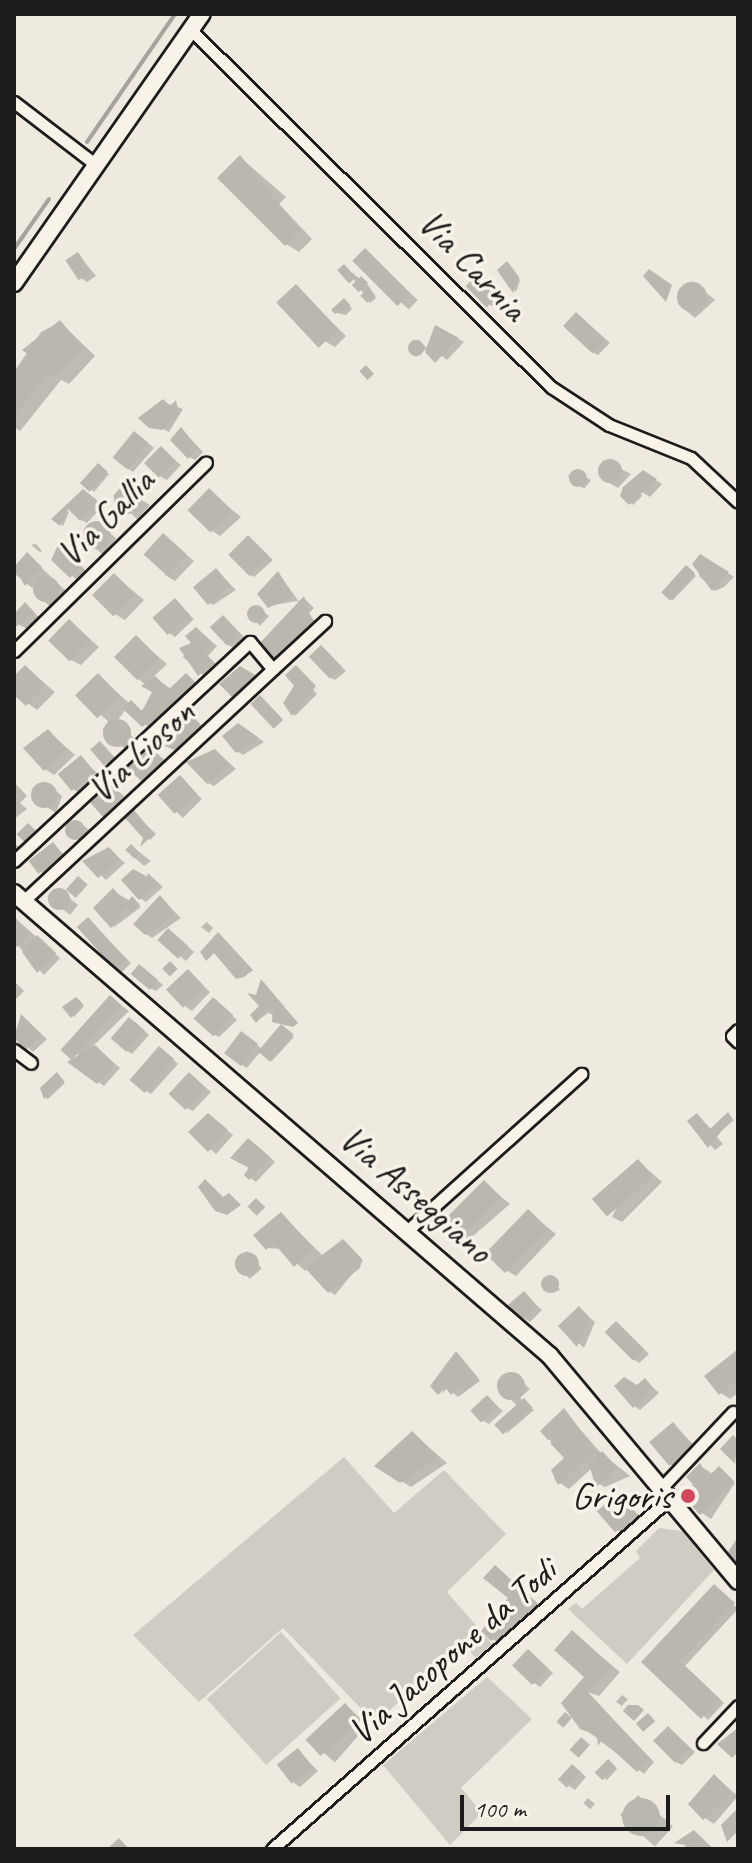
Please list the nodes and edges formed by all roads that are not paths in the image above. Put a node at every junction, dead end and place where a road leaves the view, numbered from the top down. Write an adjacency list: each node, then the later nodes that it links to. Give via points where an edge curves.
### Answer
1 (202, 14): 2 (street)
2 (191, 30): 4 (street); 7 (street, Via Carnia, via 551,387 609,425 691,458)
3 (14, 102): 4 (street)
4 (96, 165): 5 (street)
5 (14, 283)
6 (206, 462): 9 (street, Via Gallia)
7 (738, 502)
8 (325, 621): 10 (street, Via Lioson)
9 (14, 651)
10 (273, 669): 11 (street, via 250,642); 12 (street, Via Lioson)
11 (14, 861)
12 (19, 896): 18 (street, Via Asseggiano)
13 (738, 1030): 14 (street, via 732,1036)
14 (738, 1042)
15 (14, 1050): 16 (street)
16 (31, 1063)
17 (581, 1074): 18 (street)
18 (409, 1229): 20 (street, Via Asseggiano, via 550,1356)
19 (733, 1412): 20 (street, Via Jacopone da Todi)
20 (667, 1491): 21 (street, Via Asseggiano); 24 (street, Via Jacopone da Todi)
21 (738, 1581)
22 (738, 1706): 23 (street)
23 (703, 1743)
24 (272, 1849)

